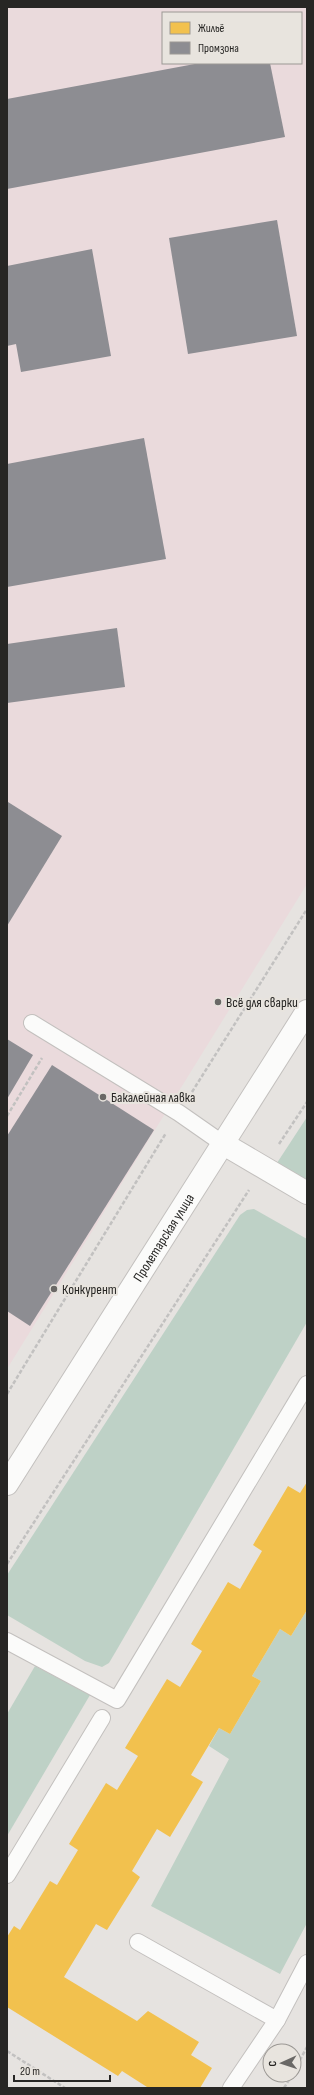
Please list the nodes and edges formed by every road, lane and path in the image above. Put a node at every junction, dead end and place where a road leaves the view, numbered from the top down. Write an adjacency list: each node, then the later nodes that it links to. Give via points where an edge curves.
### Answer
1 (307, 909): 6 (path)
2 (307, 1011): 8 (main road, Пролетарская улица)
3 (32, 1023): 4 (lane)
4 (55, 1038): 6 (lane); 7 (path)
5 (307, 1102): 9 (path)
6 (179, 1113): 8 (lane); 12 (path)
7 (7, 1116)
8 (222, 1143): 9 (main road); 13 (main road, Пролетарская улица)
9 (264, 1168): 10 (main road); 14 (path)
10 (307, 1193)
11 (307, 1384): 15 (lane, via 117,1700)
12 (7, 1394)
13 (7, 1484)
14 (7, 1564)
15 (7, 1641)
16 (102, 1718): 17 (lane)
17 (7, 1875)
18 (138, 1942): 20 (lane)
19 (307, 1963): 20 (lane)
20 (277, 2020): 25 (lane)
21 (307, 2047): 23 (path)
22 (7, 2051): 24 (path)
23 (302, 2056)
24 (65, 2088)
25 (231, 2088)

